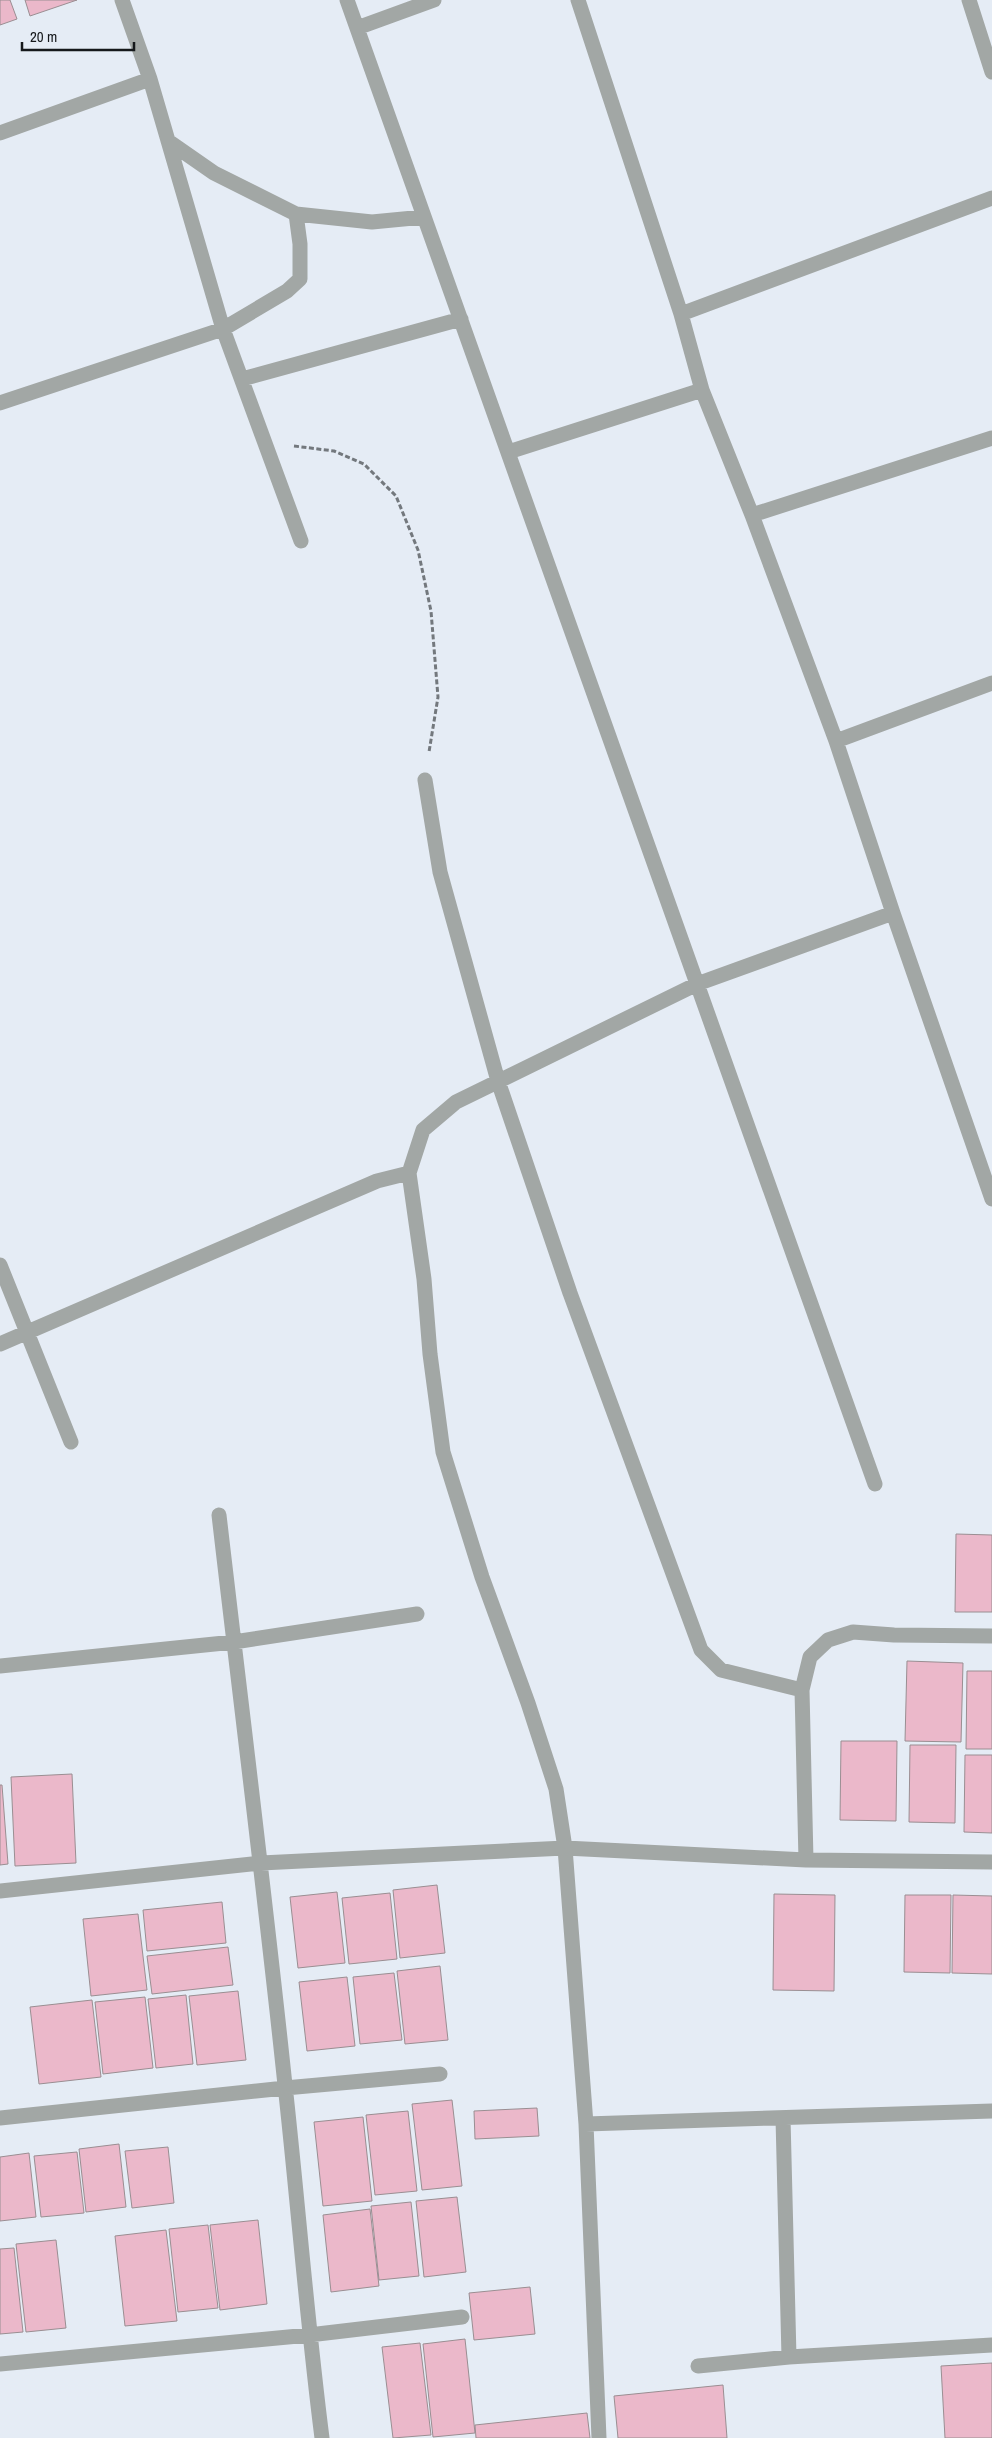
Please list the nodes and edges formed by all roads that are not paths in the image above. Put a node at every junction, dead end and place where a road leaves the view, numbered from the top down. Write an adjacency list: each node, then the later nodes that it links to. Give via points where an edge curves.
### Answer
1 (122, 0): 8 (street)
2 (347, 0): 6 (street)
3 (434, 0): 6 (street)
4 (578, 0): 14 (street)
5 (969, 0): 7 (street)
6 (357, 28): 13 (street)
7 (992, 72)
8 (150, 79): 9 (street); 10 (street)
9 (0, 133)
10 (168, 141): 12 (street, via 214,173); 16 (street)
11 (992, 198): 14 (street)
12 (296, 214): 13 (street, via 372,222); 16 (street, via 300,279 287,291)
13 (424, 217): 15 (street)
14 (681, 314): 18 (street)
15 (461, 319): 17 (street); 21 (street)
16 (223, 329): 17 (street); 19 (street)
17 (242, 380): 23 (street)
18 (702, 390): 21 (street); 22 (street)
19 (0, 403)
20 (992, 438): 22 (street)
21 (508, 452): 28 (street)
22 (752, 516): 25 (street)
23 (301, 541)
24 (992, 683): 25 (street)
25 (836, 740): 27 (street)
26 (425, 780): 29 (street, via 440,872)
27 (893, 913): 28 (street); 31 (street)
28 (697, 984): 29 (street); 36 (street)
29 (498, 1081): 30 (street, via 456,1102 422,1130); 42 (street, via 570,1293 701,1650 721,1670)
30 (410, 1173): 33 (street, via 378,1181); 43 (street, via 443,1452 482,1577 556,1789)
31 (992, 1198)
32 (0, 1265): 33 (street)
33 (27, 1332): 34 (street); 35 (street)
34 (0, 1344)
35 (71, 1442)
36 (875, 1484)
37 (219, 1515): 40 (street)
38 (417, 1614): 40 (street)
39 (992, 1636): 42 (street, via 853,1632 828,1640 810,1657)
40 (234, 1642): 41 (street); 46 (street)
41 (0, 1666)
42 (802, 1690): 44 (street)
43 (565, 1848): 44 (street); 46 (street); 53 (street)
44 (806, 1860): 45 (street)
45 (992, 1862)
46 (261, 1864): 47 (street); 49 (street)
47 (0, 1891)
48 (440, 2074): 49 (street)
49 (285, 2088): 51 (street); 55 (street)
50 (992, 2112): 52 (street)
51 (0, 2118)
52 (783, 2118): 53 (street); 57 (street)
53 (586, 2124): 61 (street)
54 (462, 2317): 55 (street)
55 (309, 2335): 58 (street); 60 (street)
56 (992, 2345): 57 (street)
57 (789, 2357): 59 (street)
58 (0, 2364)
59 (698, 2366)
60 (322, 2438)
61 (599, 2438)

